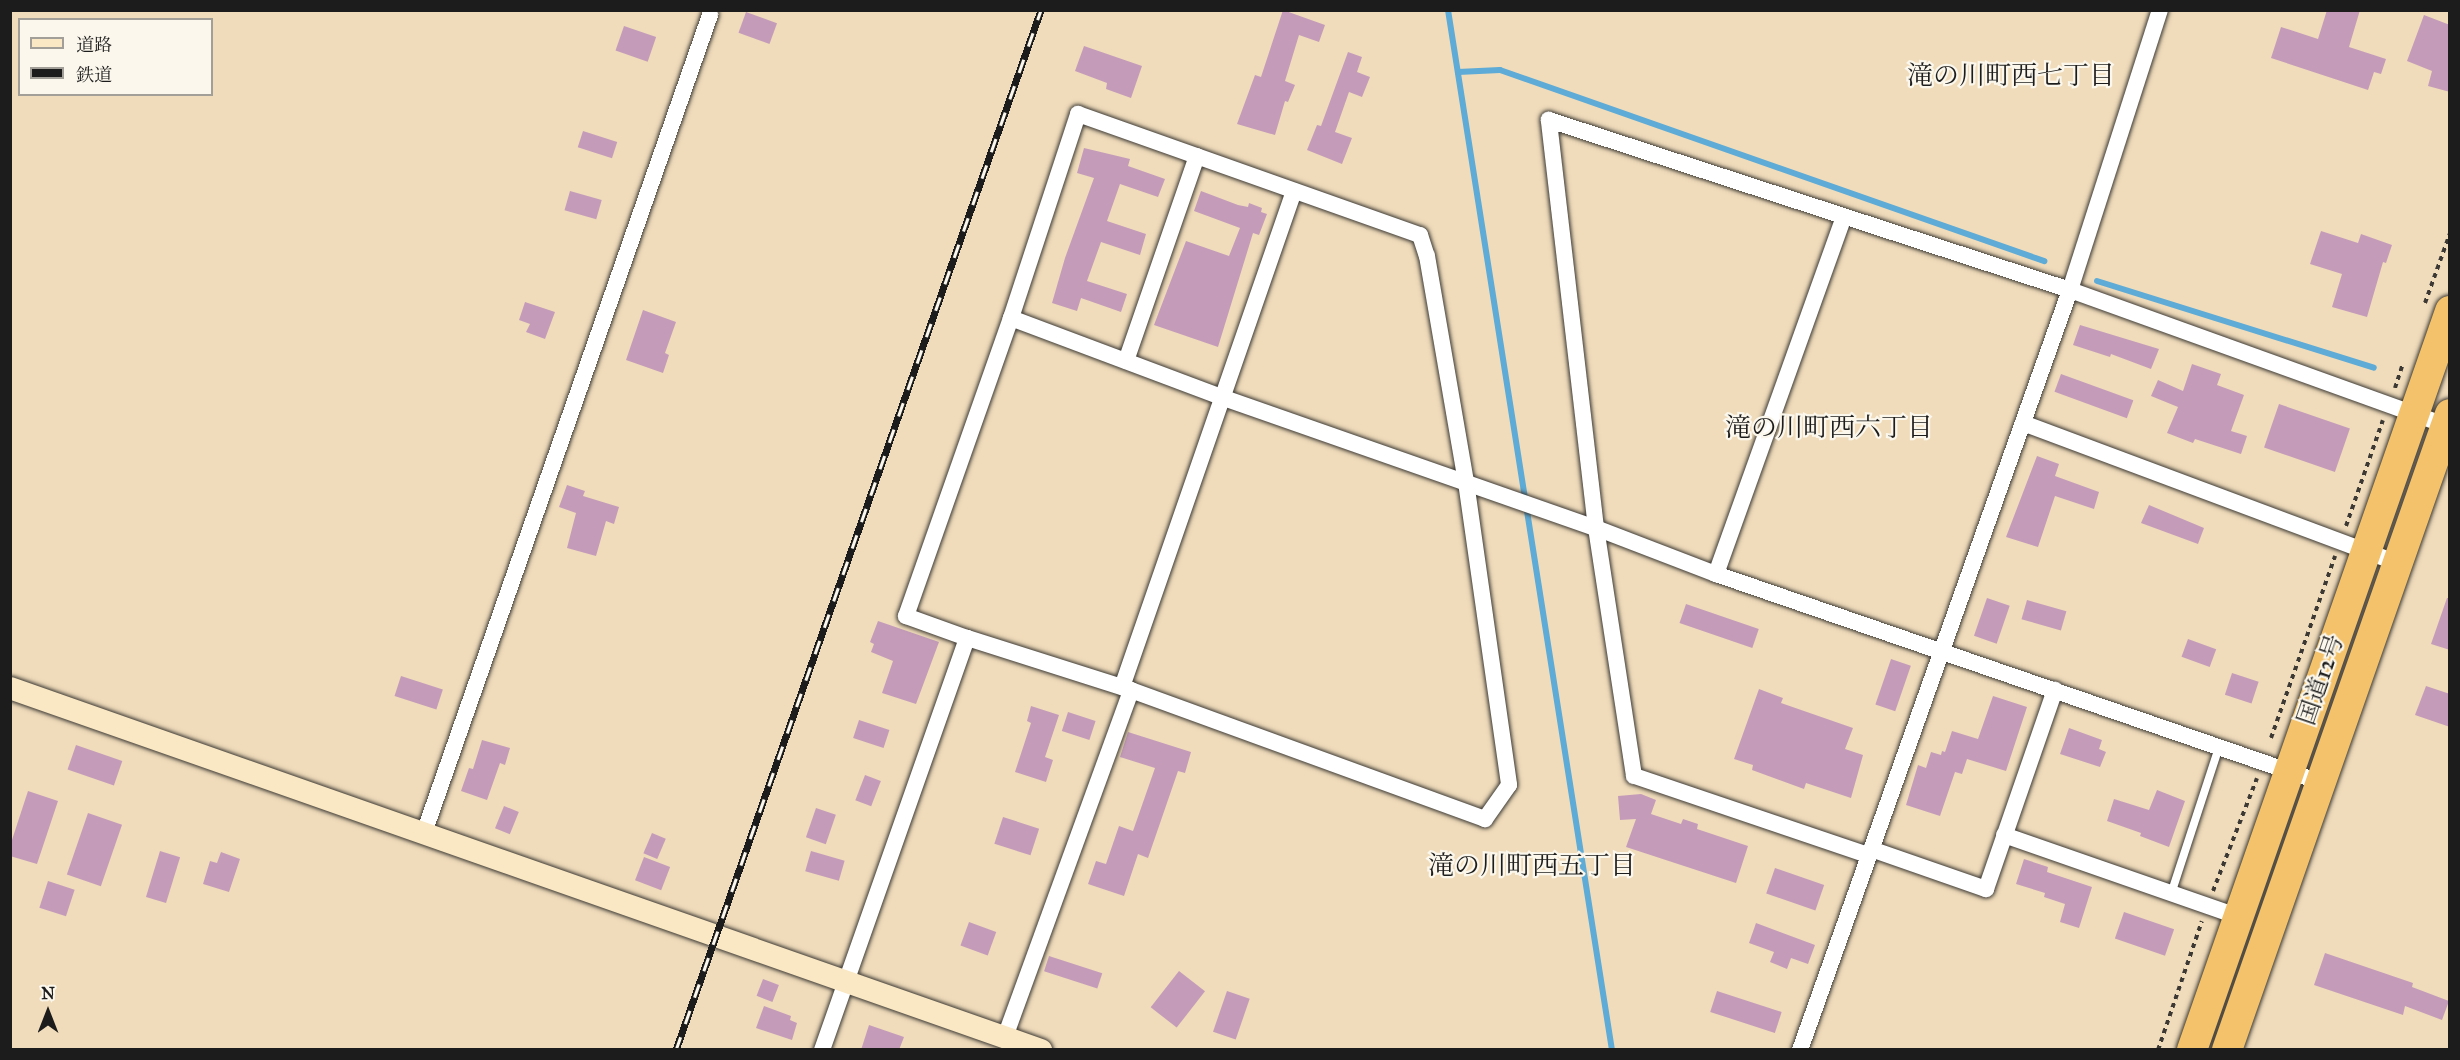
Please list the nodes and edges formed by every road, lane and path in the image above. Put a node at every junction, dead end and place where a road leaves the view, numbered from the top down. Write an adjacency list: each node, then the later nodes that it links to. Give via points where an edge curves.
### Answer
1 (2160, 10): 7 (street)
2 (710, 15): 30 (street)
3 (1197, 156): 4 (street); 9 (street, via 1078,114); 10 (street)
4 (1294, 191): 12 (street); 16 (street, via 1420,235 1427,256)
5 (1844, 217): 7 (street); 17 (street, via 1549,120); 20 (street)
6 (2450, 233): 8 (path)
7 (2070, 290): 13 (street); 15 (street)
8 (2436, 309): 13 (highway, 国道12号)
9 (1011, 318): 10 (street); 21 (street, via 906,616)
10 (1126, 361): 12 (street)
11 (2404, 361): 13 (path)
12 (1224, 398): 16 (street); 24 (street)
13 (2401, 408): 14 (street); 18 (highway, 国道12号); 18 (path)
14 (2448, 419): 19 (highway, 国道12号)
15 (2023, 423): 18 (street); 22 (street)
16 (1466, 482): 17 (street); 24 (street, via 1509,785 1485,819)
17 (1596, 528): 20 (street); 32 (street, via 1634,776)
18 (2353, 546): 19 (street); 26 (path); 28 (highway, 国道12号)
19 (2397, 563): 29 (highway, 国道12号)
20 (1716, 574): 22 (street)
21 (967, 638): 24 (street); 35 (street)
22 (1940, 651): 25 (street); 32 (street)
23 (10, 688): 30 (street)
24 (1126, 688): 36 (street)
25 (2055, 690): 27 (street); 31 (street)
26 (2271, 738)
27 (2219, 747): 28 (street); 33 (lane)
28 (2291, 771): 29 (street); 34 (highway, 国道12号)
29 (2320, 782): 41 (highway, 国道12号)
30 (424, 833): 35 (street)
31 (2004, 835): 32 (street, via 1986,889); 33 (street)
32 (1869, 852): 39 (street)
33 (2170, 894): 34 (street)
34 (2239, 917): 40 (highway, 国道12号)
35 (846, 982): 36 (street); 37 (street)
36 (1005, 1037): 38 (street)
37 (822, 1050)
38 (1041, 1050)
39 (1800, 1050)
40 (2192, 1050)
41 (2227, 1050)

